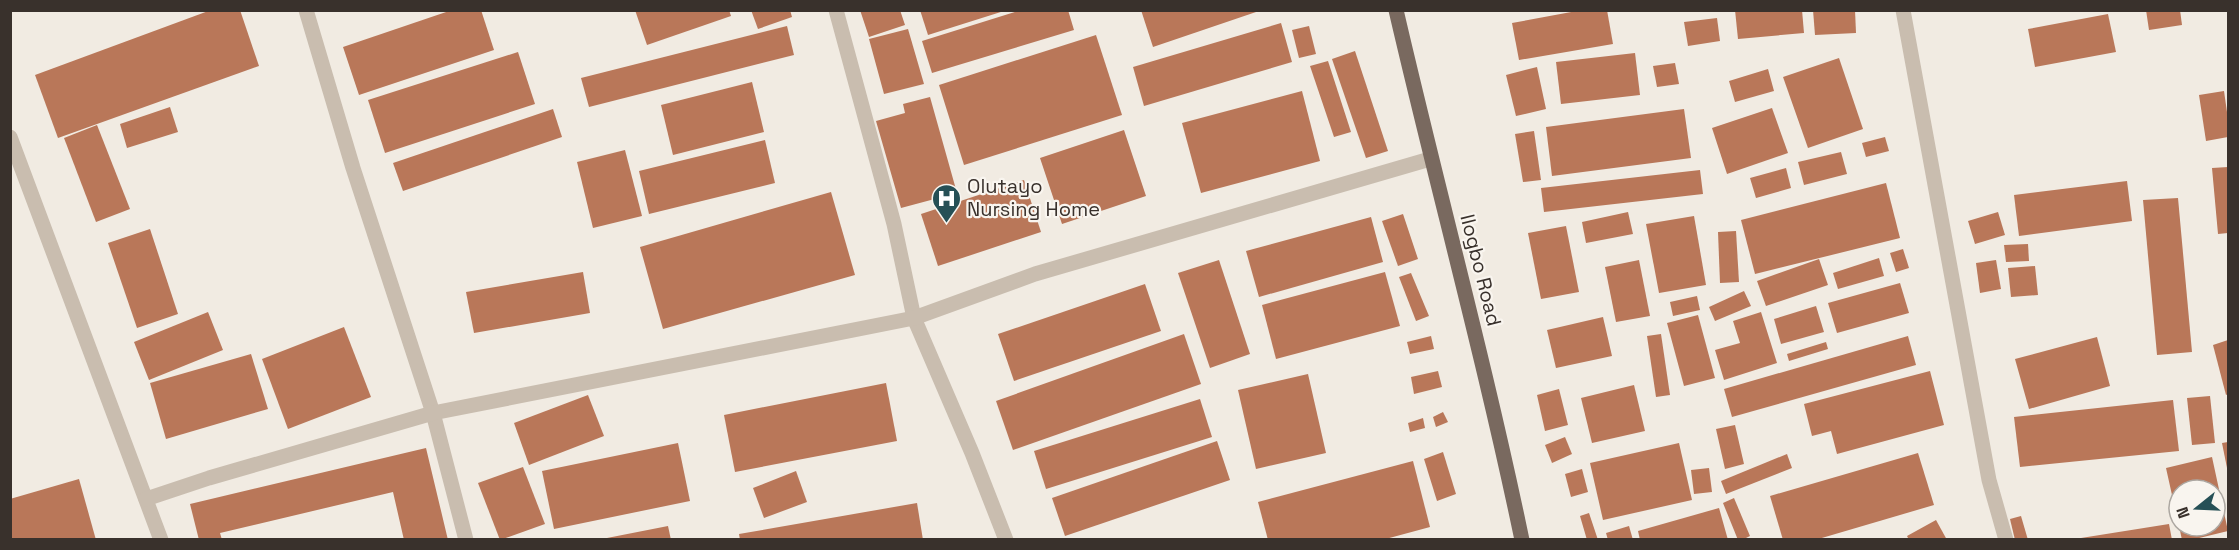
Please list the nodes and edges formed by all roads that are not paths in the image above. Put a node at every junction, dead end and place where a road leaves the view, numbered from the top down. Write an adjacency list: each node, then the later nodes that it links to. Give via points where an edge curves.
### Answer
1 (306, 10): 8 (street)
2 (836, 10): 7 (street, via 894,224)
3 (1396, 10): 6 (main road, Ilogbo Road)
4 (1903, 10): 14 (street, via 1989,480)
5 (12, 144): 9 (street)
6 (1430, 159): 7 (street, via 1035,274); 13 (main road, Ilogbo Road, via 1498,421)
7 (914, 318): 8 (street); 12 (street)
8 (433, 412): 9 (street); 11 (street)
9 (146, 499): 10 (street)
10 (161, 540)
11 (466, 540)
12 (1006, 540)
13 (1522, 540)
14 (2006, 540)

